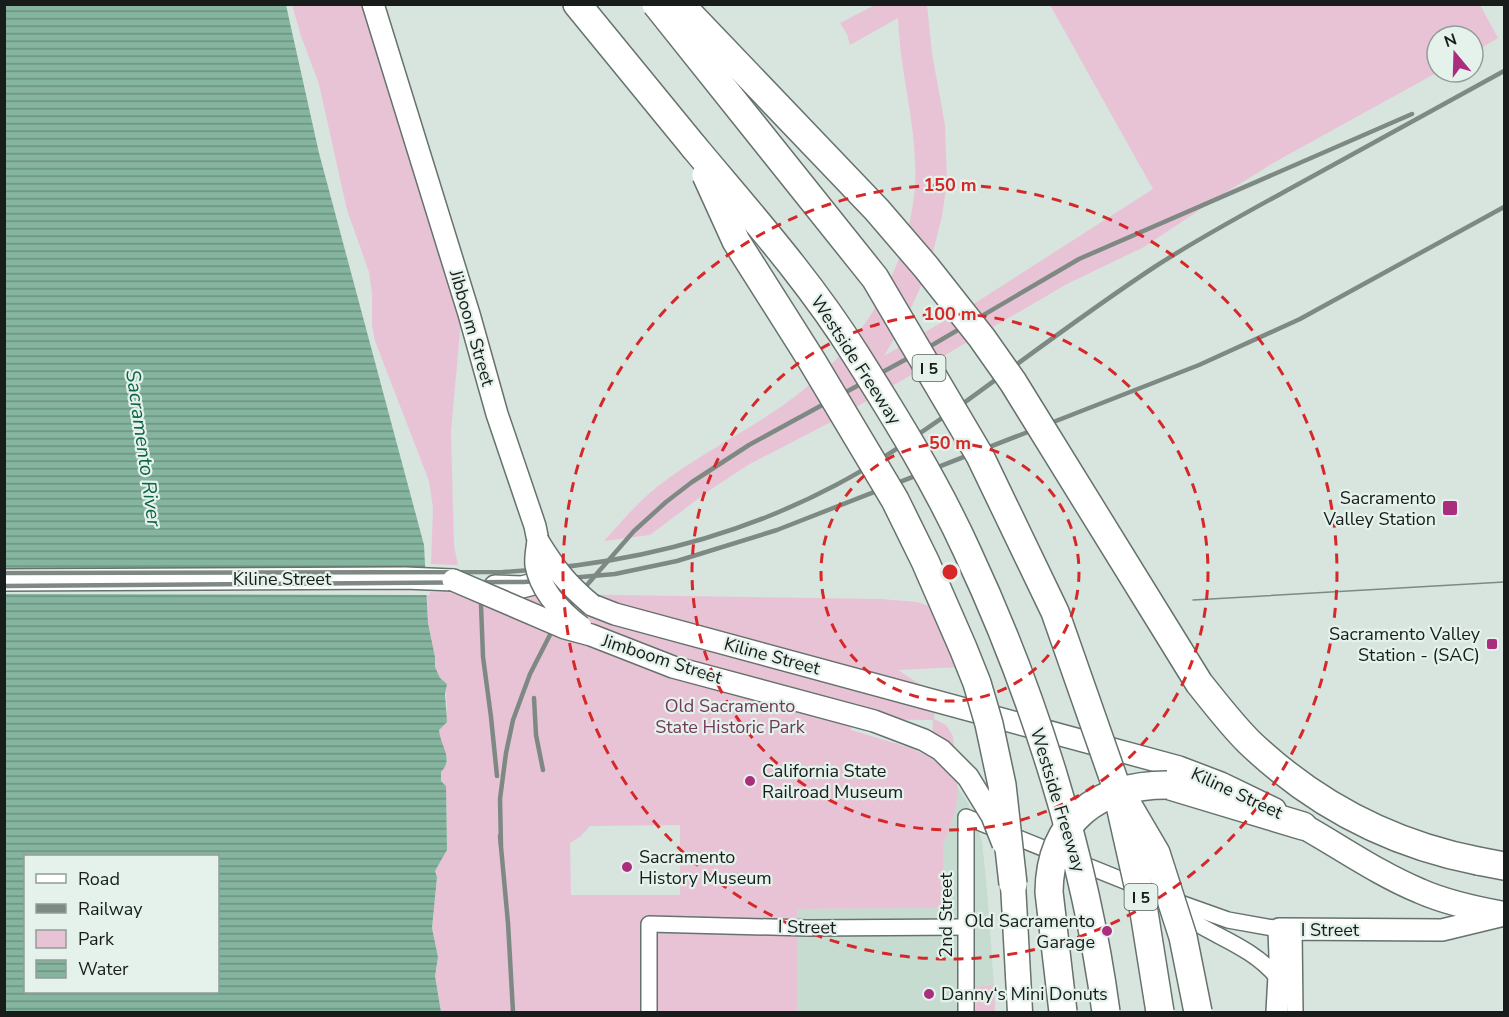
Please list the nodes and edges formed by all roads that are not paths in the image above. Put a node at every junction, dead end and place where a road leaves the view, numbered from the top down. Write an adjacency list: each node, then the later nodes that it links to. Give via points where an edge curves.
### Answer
1 (373, 4): 6 (main road, Jibboom Street)
2 (577, 4): 5 (highway, Westside Freeway)
3 (656, 4): 13 (highway, I 5, bridge, via 875,278 980,456 1055,612)
4 (680, 4): 16 (highway, bridge, via 877,210 982,338 1199,683 1229,721 1279,769 1350,817 1418,846)
5 (694, 147): 17 (highway, bridge, via 736,242 895,500 963,648 977,682 1002,784); 27 (highway, Westside Freeway, bridge, via 783,253 855,353 933,483 967,550 1050,766 1084,889)
6 (538, 541): 9 (main road, Jibboom Street, bridge, via 536,564); 10 (main road, bridge, via 556,571)
7 (4, 580): 8 (main road, Kiline Street)
8 (453, 580): 9 (main road, Kiline Street, bridge, via 505,588); 11 (main road, bridge, via 565,628)
9 (541, 582): 10 (main road, Kiline Street, bridge); 11 (main road, Jibboom Street, bridge, via 554,603)
10 (592, 605): 12 (main road, Kiline Street, bridge)
11 (591, 635): 17 (main road, Jimboom Street, bridge, via 674,667 874,721 941,750 979,792 1002,842)
12 (1173, 776): 15 (highway); 26 (highway, bridge, via 1103,798 1075,819 1056,847 1048,892)
13 (1115, 783): 28 (highway, I 5, bridge, via 1144,912); 29 (highway, bridge, via 1156,853 1184,937)
14 (966, 817): 18 (street, I Street); 20 (street, 2nd Street)
15 (1303, 826): 19 (main road, Kiline Street, via 1422,892)
16 (1504, 866)
17 (1013, 884): 25 (main road, Jimboom Street)
18 (1159, 895): 21 (street, I Street, via 1228,920); 22 (street, I Street, via 1197,924 1254,955)
19 (1504, 914): 21 (main road, I Street, via 1442,930)
20 (966, 927): 23 (street, I Street, via 649,924); 24 (street, 2nd Street)
21 (1287, 930): 22 (main road); 31 (street)
22 (1277, 977): 30 (main road)
23 (649, 1012)
24 (966, 1012)
25 (1020, 1012)
26 (1063, 1012)
27 (1106, 1012)
28 (1160, 1012)
29 (1198, 1012)
30 (1277, 1012)
31 (1295, 1012)

